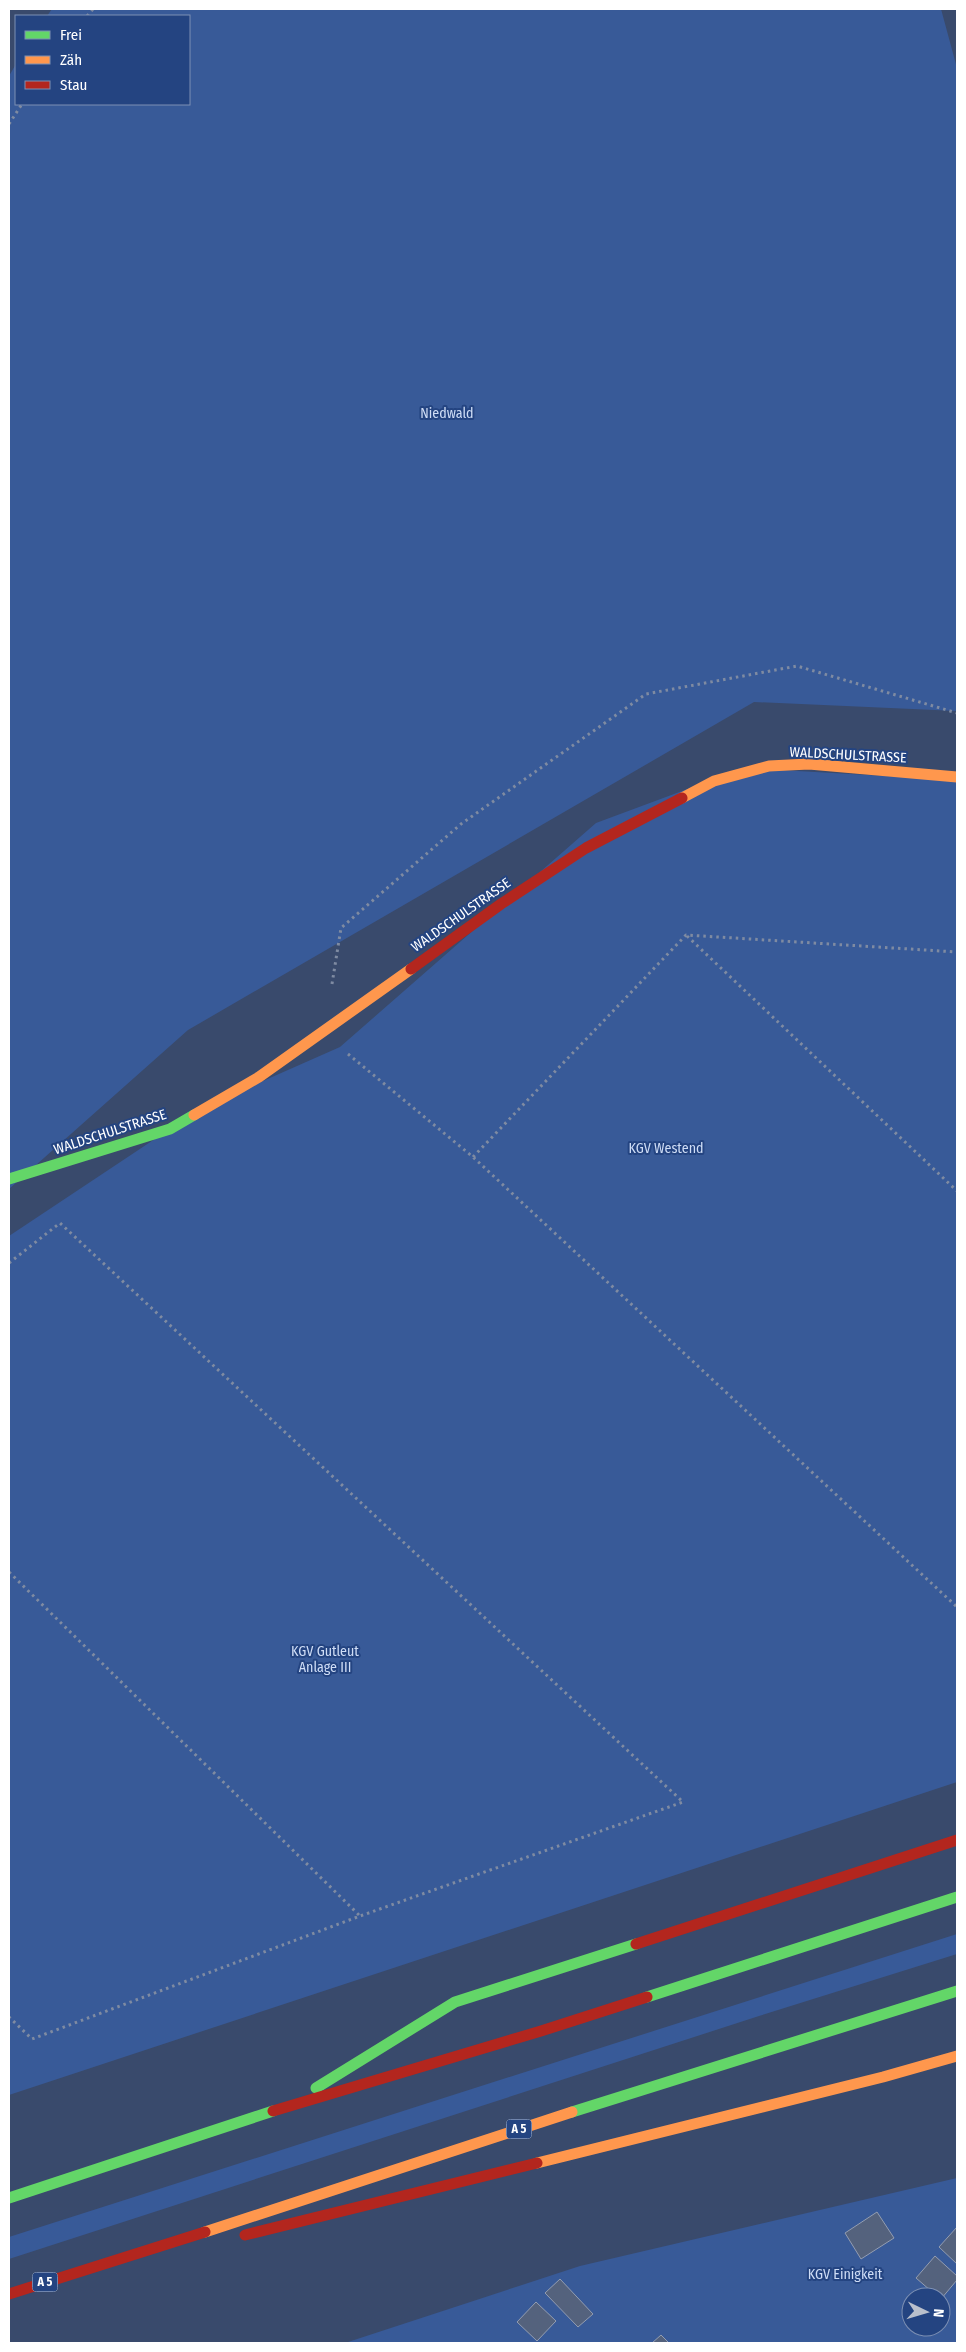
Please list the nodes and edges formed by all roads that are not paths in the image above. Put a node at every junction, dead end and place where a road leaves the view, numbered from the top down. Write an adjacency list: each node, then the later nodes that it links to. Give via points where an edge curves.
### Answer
1 (957, 777): 2 (main road, WALDSCHULSTRASSE, via 809,764 769,766 714,782 586,848 501,904 260,1077 170,1129)
2 (9, 1179)
3 (957, 1840): 7 (main road, via 455,2002)
4 (957, 1897): 7 (main road, via 541,2031)
5 (957, 1990): 11 (main road, A 5, via 870,2020 550,2118)
6 (957, 2056): 9 (main road)
7 (284, 2107): 8 (main road)
8 (9, 2198)
9 (236, 2237)
10 (207, 2244): 11 (main road, A 5)
11 (82, 2271): 12 (main road, A 5)
12 (9, 2294)

